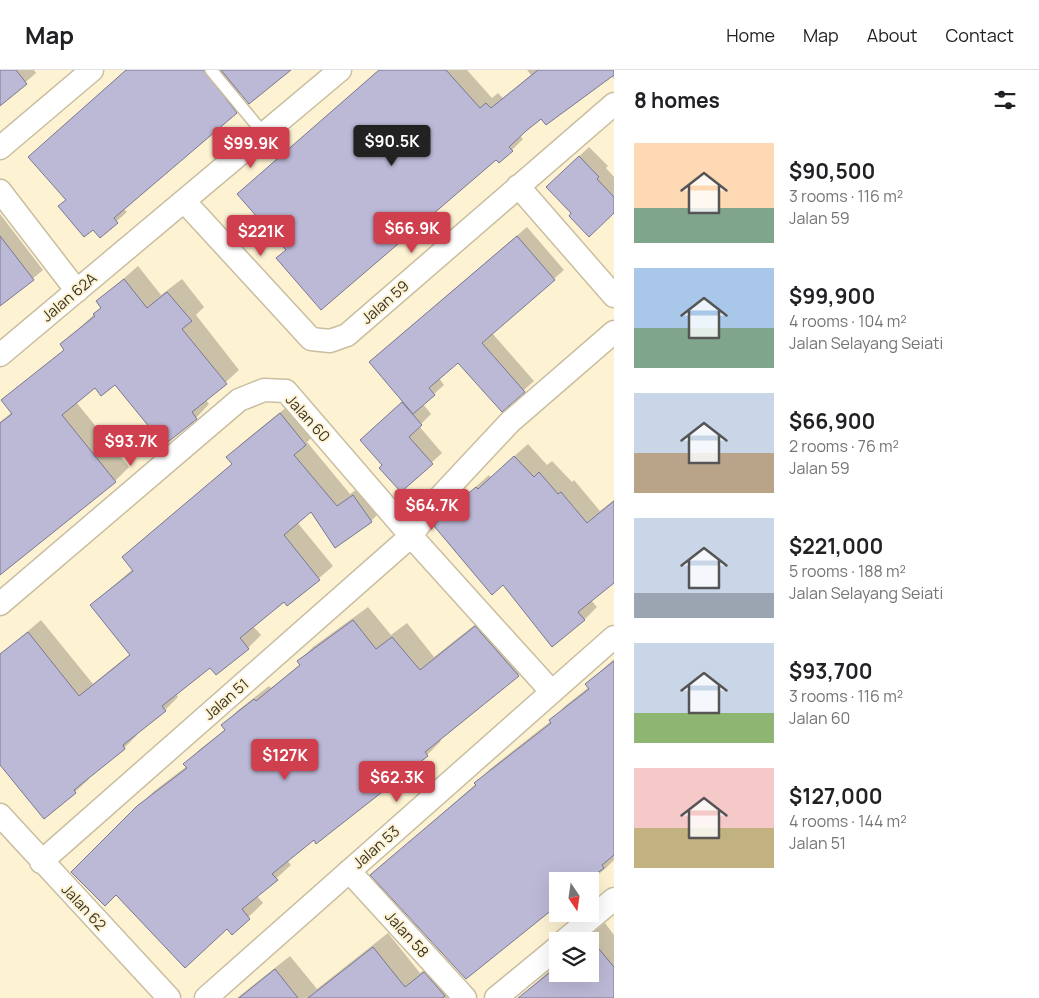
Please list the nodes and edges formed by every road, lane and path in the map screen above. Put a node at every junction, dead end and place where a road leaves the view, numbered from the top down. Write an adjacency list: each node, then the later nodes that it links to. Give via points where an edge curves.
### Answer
1 (92, 70): 6 (street)
2 (211, 70): 5 (lane)
3 (340, 70): 5 (street, Jalan 62A)
4 (614, 104): 7 (street, Jalan 59)
5 (264, 134): 9 (street, Jalan 62A)
6 (0, 148)
7 (518, 186): 9 (street, Jalan 59, via 348,335 330,341 311,339); 11 (street)
8 (0, 191): 10 (street)
9 (184, 201): 10 (street, Jalan 62A)
10 (77, 291): 13 (street, Jalan 62A)
11 (614, 296)
12 (614, 332): 14 (street, Jalan 51, via 510,422 438,499)
13 (0, 355)
14 (412, 536): 15 (street, Jalan 60, via 286,391 264,390 239,400); 17 (street, Jalan 60); 19 (street, Jalan 51)
15 (0, 604)
16 (614, 636): 17 (street, Jalan 53)
17 (552, 692): 20 (street, Jalan 53)
18 (0, 815): 19 (street, Jalan 62)
19 (41, 862): 24 (street, Jalan 62)
20 (349, 871): 25 (street, Jalan 53); 26 (street, Jalan 58)
21 (614, 899): 22 (street)
22 (575, 932)
23 (549, 954): 27 (street)
24 (169, 998)
25 (206, 998)
26 (465, 998)
27 (496, 998)

